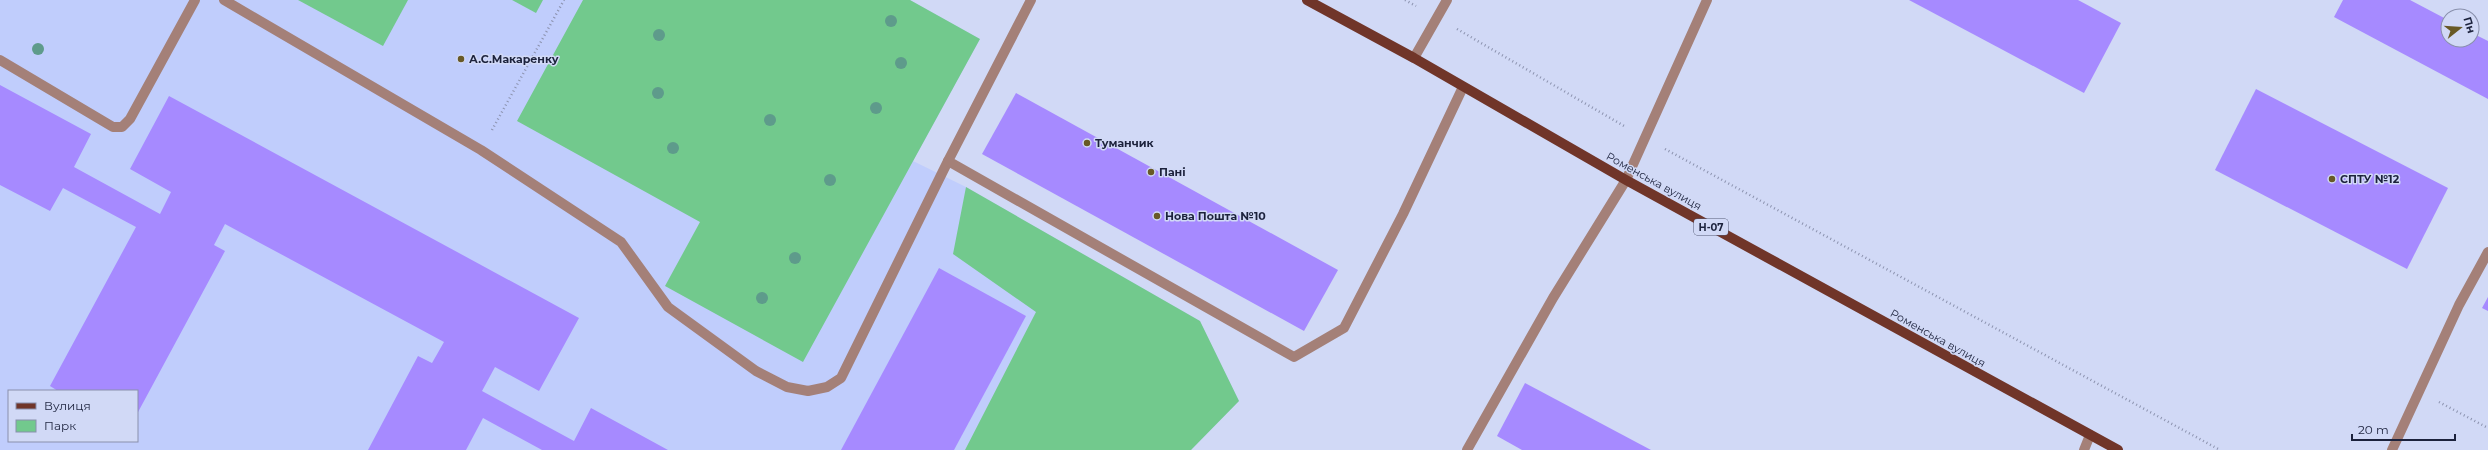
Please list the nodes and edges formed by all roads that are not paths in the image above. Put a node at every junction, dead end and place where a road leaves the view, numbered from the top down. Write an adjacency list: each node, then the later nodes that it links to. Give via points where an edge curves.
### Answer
1 (195, 0): 8 (street, via 130,119 122,127 113,127)
2 (224, 0): 10 (street, via 481,150 621,242 668,307 756,371 787,387 808,392 827,387 841,378)
3 (1031, 0): 10 (street)
4 (1307, 0): 7 (main road, Роменська вулиця / Н-07)
5 (1447, 0): 7 (street)
6 (1707, 0): 11 (street)
7 (1414, 58): 9 (main road, Роменська вулиця / Н-07)
8 (0, 60)
9 (1463, 87): 10 (street, via 1403,214 1344,328 1294,357); 11 (main road, Роменська вулиця / Н-07)
10 (948, 161)
11 (1626, 180): 13 (main road, Роменська вулиця / Н-07); 14 (street, via 1553,298)
12 (2488, 252): 17 (street, via 2459,305)
13 (2090, 435): 15 (street); 16 (main road, Роменська вулиця / Н-07)
14 (1467, 450)
15 (2084, 450)
16 (2118, 450)
17 (2392, 450)

